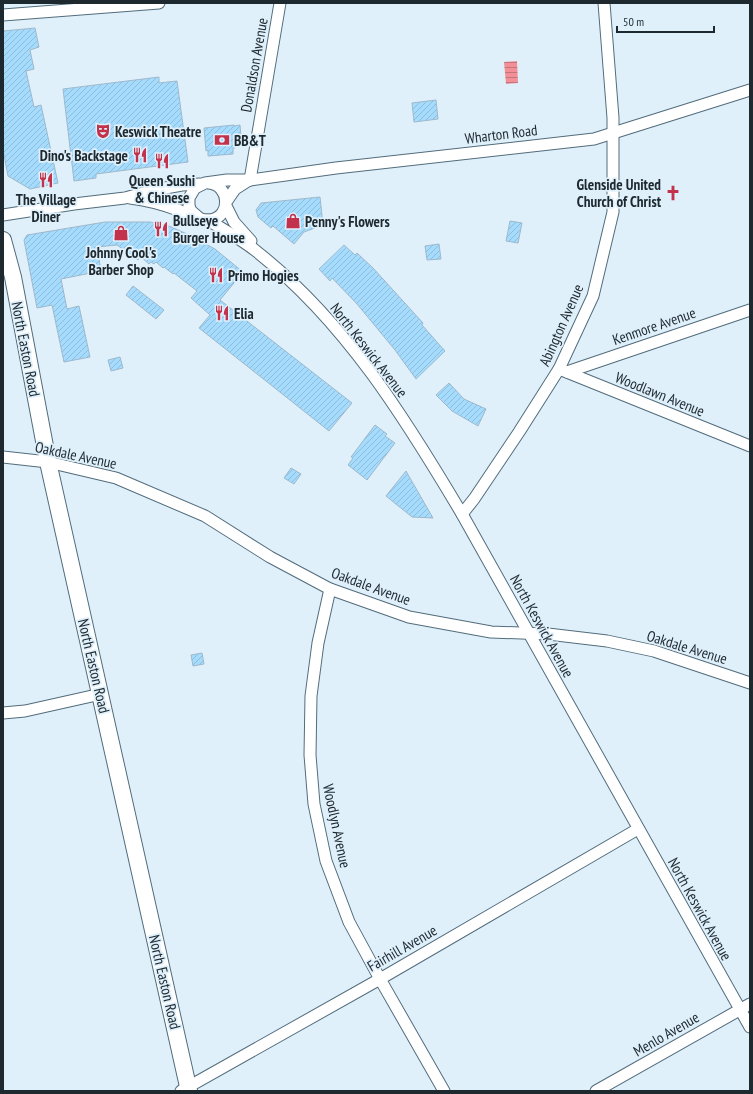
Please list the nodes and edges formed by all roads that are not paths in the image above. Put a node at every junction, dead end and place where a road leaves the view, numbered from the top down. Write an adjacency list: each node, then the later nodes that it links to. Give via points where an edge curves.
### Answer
1 (159, 3): 4 (street)
2 (280, 3): 7 (street, Donaldson Avenue)
3 (604, 3): 6 (street, Abington Avenue)
4 (3, 15)
5 (750, 90): 6 (street, Wharton Road)
6 (613, 133): 7 (street, Wharton Road, via 594,139); 16 (street, Abington Avenue, via 613,212 593,296)
7 (250, 180): 8 (street, Wharton Road); 10 (street, Wharton Road, via 235,189)
8 (203, 184): 9 (street, North Keswick Avenue, via 154,190); 10 (street, North Keswick Avenue, via 214,184 220,188 225,195); 12 (street, via 193,190 189,198 191,211)
9 (125, 198): 11 (street, North Keswick Avenue); 12 (street, North Keswick Avenue, via 156,203)
10 (226, 204): 12 (street, Wharton Road, via 220,216 215,219); 14 (street, North Keswick Avenue, via 238,229)
11 (3, 215)
12 (202, 219): 14 (street, North Keswick Avenue, via 256,250)
13 (3, 240): 19 (main road, North Easton Road, via 13,277)
14 (273, 265): 20 (street, North Keswick Avenue, via 328,320 363,362 423,449)
15 (750, 310): 16 (street, Kenmore Avenue)
16 (563, 371): 17 (street, Woodlawn Avenue); 20 (street, Abington Avenue)
17 (750, 446)
18 (3, 457): 19 (street, Oakdale Avenue)
19 (48, 462): 21 (street, Oakdale Avenue, via 116,478 205,516 270,557); 24 (main road, North Easton Road)
20 (462, 514): 22 (street, North Keswick Avenue)
21 (330, 589): 22 (street, Oakdale Avenue, via 409,617 491,632); 27 (street, Woodlyn Avenue, via 318,643 311,696 310,755 314,804 326,860 347,917)
22 (529, 633): 23 (street, Oakdale Avenue, via 606,641 654,651); 26 (street, North Keswick Avenue)
23 (750, 683)
24 (101, 694): 25 (street, via 25,711); 31 (main road, North Easton Road)
25 (3, 713)
26 (638, 829): 27 (street, Fairhill Avenue); 29 (street, North Keswick Avenue)
27 (380, 978): 31 (street, Fairhill Avenue); 32 (street, Woodlyn Avenue)
28 (750, 1004): 29 (street, Menlo Avenue)
29 (740, 1010): 30 (street, North Keswick Avenue); 33 (street, Menlo Avenue)
30 (750, 1027)
31 (186, 1090)
32 (444, 1091)
33 (596, 1091)

